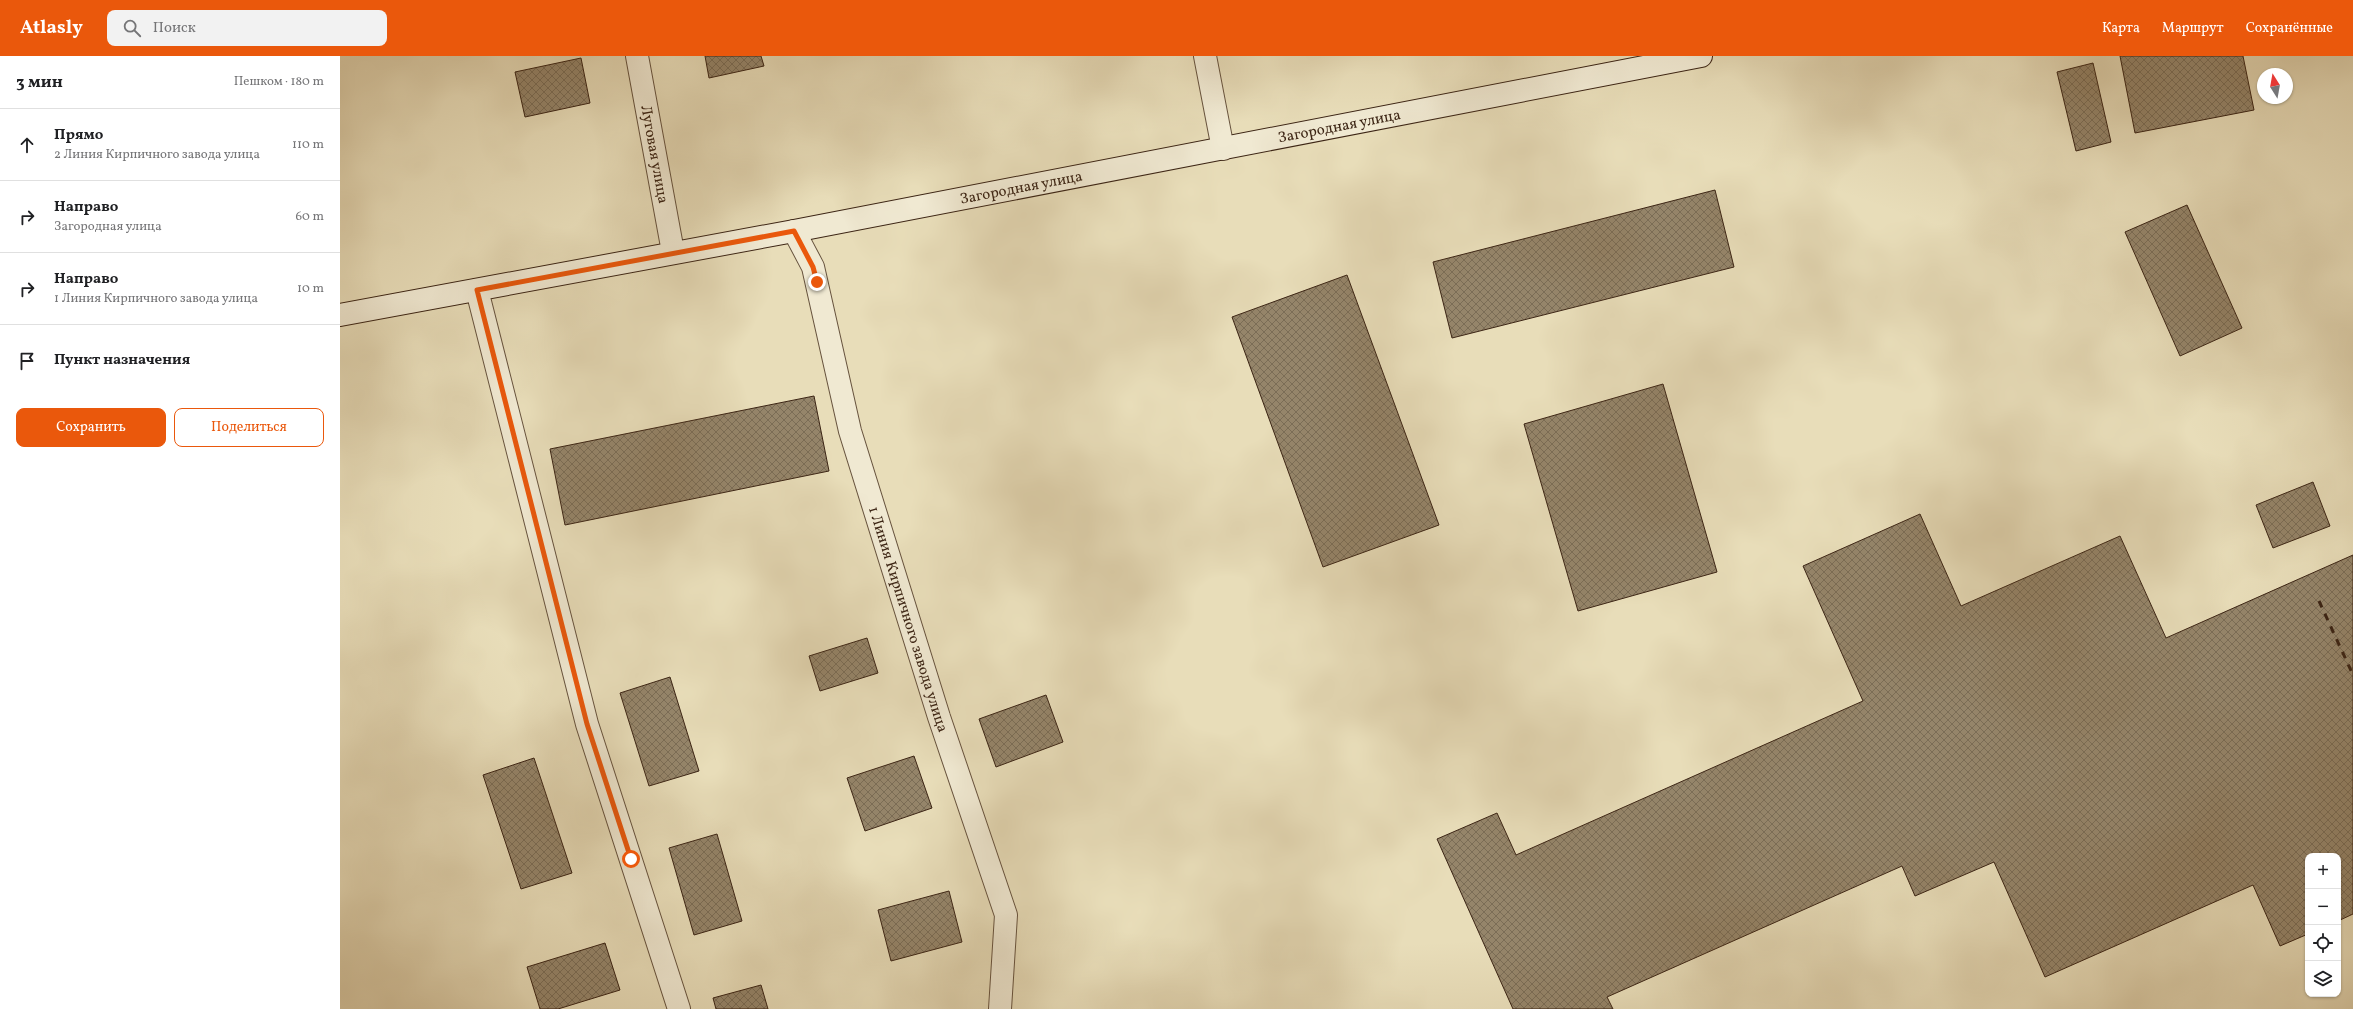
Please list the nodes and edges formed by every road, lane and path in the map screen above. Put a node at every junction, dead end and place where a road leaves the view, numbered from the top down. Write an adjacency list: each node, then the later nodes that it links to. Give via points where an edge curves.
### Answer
1 (637, 56): 6 (street, Луговая улица)
2 (1205, 56): 4 (street)
3 (1701, 56): 4 (street, Загородная улица)
4 (1223, 148): 5 (street, Загородная улица)
5 (794, 231): 6 (street, Загородная улица); 10 (street, 1 Линия Кирпичного завода улица, via 813,267 850,431 939,717 1006,915)
6 (674, 252): 7 (street, Загородная улица)
7 (477, 290): 8 (street, Загородная улица); 9 (street, via 587,724)
8 (340, 315)
9 (679, 1009)
10 (1000, 1009)

